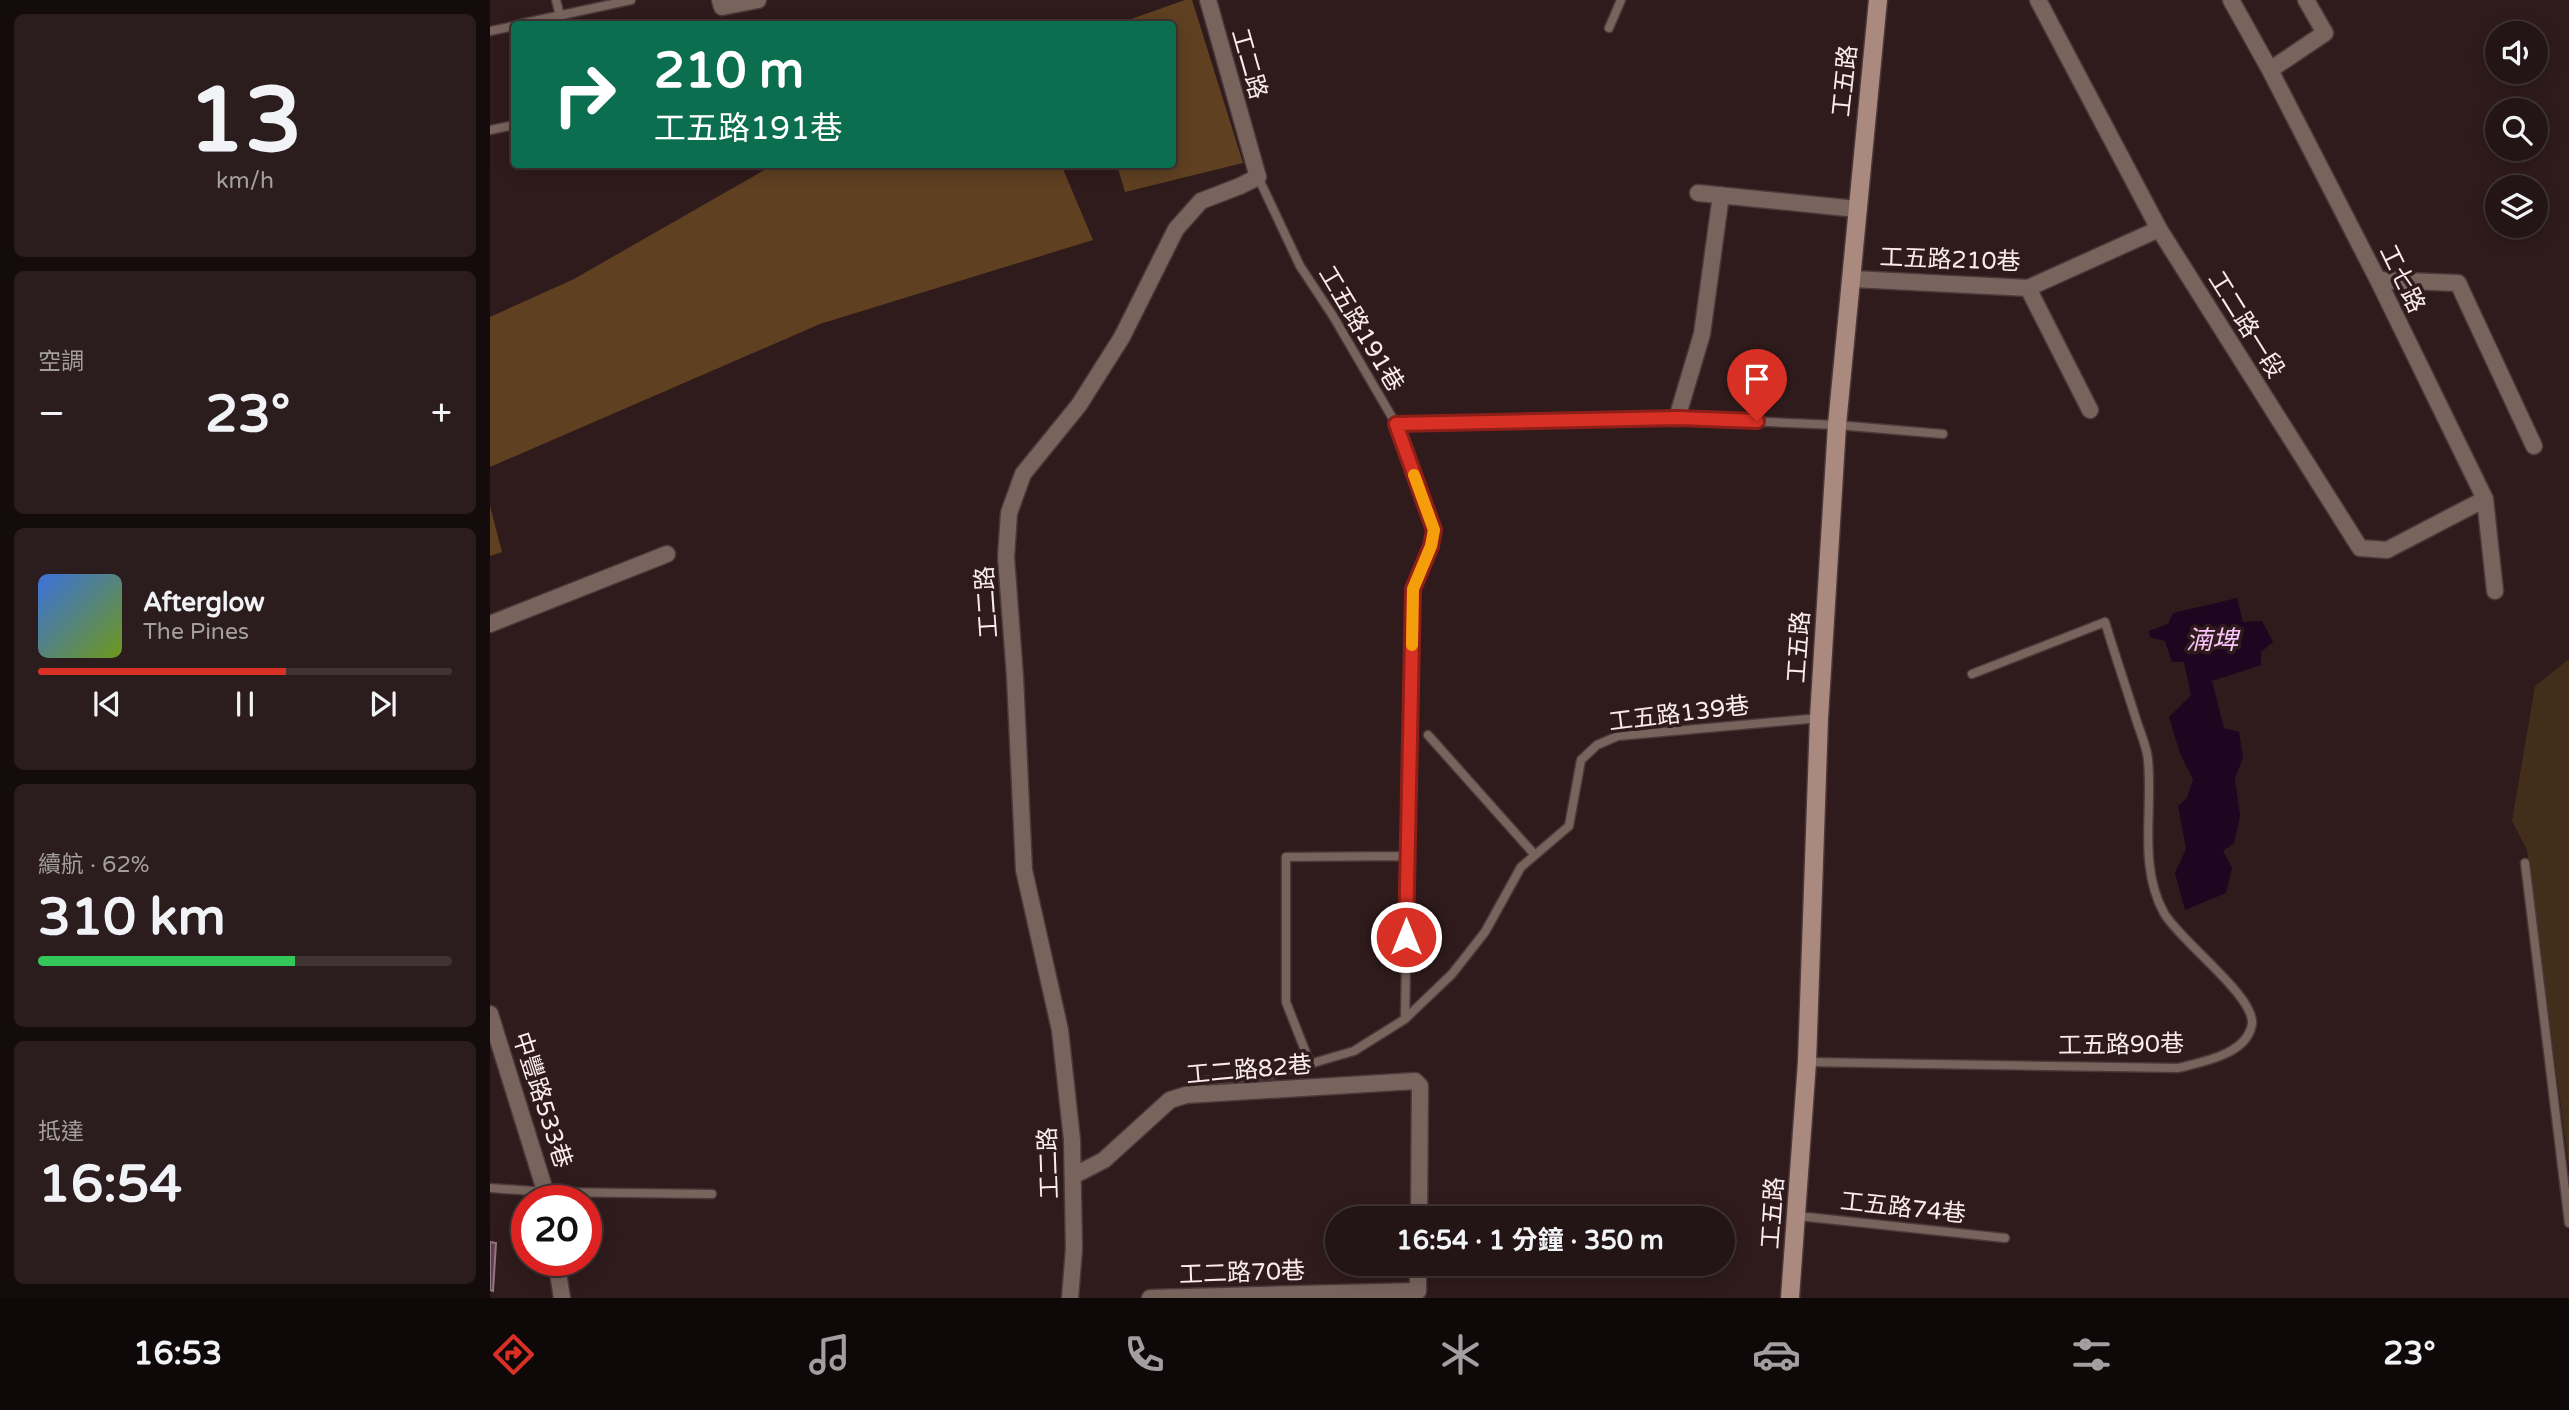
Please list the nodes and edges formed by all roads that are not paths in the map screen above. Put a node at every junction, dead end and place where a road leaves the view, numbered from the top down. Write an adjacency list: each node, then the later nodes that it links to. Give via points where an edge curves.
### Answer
1 (556, 0): 11 (lane)
2 (631, 0): 11 (lane)
3 (720, 0): 4 (street, via 722,7)
4 (756, 0)
5 (1208, 0): 18 (street, 工二路)
6 (1620, 0): 13 (lane)
7 (1878, 0): 21 (street, 工五路)
8 (2038, 0): 22 (street, 工二路一段)
9 (2231, 0): 15 (street, 工七路)
10 (2306, 0): 15 (street, via 2325,33)
11 (561, 20)
12 (511, 27): 14 (lane)
13 (1609, 28)
14 (490, 31)
15 (2270, 70): 24 (street, 工七路)
16 (511, 126): 17 (lane)
17 (490, 131)
18 (1258, 177): 28 (lane, 工五路191巷, via 1300,266); 47 (street, 工二路, via 1201,201 1176,229 1122,337 1079,405 1023,474 1009,513 1006,557 1024,870 1060,1030)
19 (1698, 193): 20 (street)
20 (1721, 195): 21 (street); 27 (street, via 1702,334)
21 (1857, 209): 23 (street, 工五路)
22 (2159, 229): 25 (street, 工五路210巷); 32 (street, 工二路一段, via 2360,548 2387,550)
23 (1853, 279): 25 (street, 工五路210巷); 29 (street, 工五路)
24 (2378, 280): 31 (street, via 2458,283); 32 (street, 工七路)
25 (2028, 288): 26 (street)
26 (2091, 410)
27 (1678, 418): 28 (lane, 工五路191巷); 29 (lane, 工五路191巷)
28 (1396, 424): 40 (lane, via 1434,530 1413,589)
29 (1837, 425): 30 (lane, 工五路191巷); 37 (street, 工五路)
30 (1943, 433)
31 (2534, 446)
32 (2485, 499): 34 (street, 工七路)
33 (667, 554): 35 (street)
34 (2496, 591)
35 (490, 624)
36 (1972, 674): 44 (lane, 工五路90巷, via 2105,622 2148,758 2151,880 2178,934 2231,984 2250,1013 2252,1025 2229,1054 2178,1068)
37 (1819, 718): 39 (lane, 工五路139巷, via 1618,736 1597,745 1581,760 1569,826); 44 (street, 工五路)
38 (1428, 735): 39 (lane)
39 (1535, 855): 43 (lane, 工五路139巷, via 1521,867 1485,932 1452,974)
40 (1407, 856): 43 (lane); 45 (lane, via 1286,857 1286,1002)
41 (2525, 863): 55 (lane)
42 (490, 1014): 48 (street, 中豐路533巷)
43 (1405, 1020): 45 (lane, 工五路139巷, via 1354,1051)
44 (1807, 1062): 54 (street, 工五路)
45 (1310, 1063): 46 (lane, 工五路139巷, via 1275,1074 1205,1081)
46 (1170, 1100): 47 (street, 工二路82巷, via 1104,1160); 53 (street, 工二路82巷, via 1415,1081 1420,1086)
47 (1073, 1177): 60 (street, 工二路)
48 (544, 1185)
49 (490, 1188): 50 (lane)
50 (511, 1191)
51 (712, 1194): 52 (lane)
52 (602, 1195)
53 (1419, 1206)
54 (1798, 1216): 56 (lane, 工五路74巷); 62 (street, 工五路)
55 (2569, 1223)
56 (2005, 1238)
57 (559, 1276): 59 (street)
58 (1419, 1276): 61 (street, 工二路70巷, via 1418,1291)
59 (562, 1298)
60 (1070, 1298)
61 (1150, 1298)
62 (1790, 1298)

